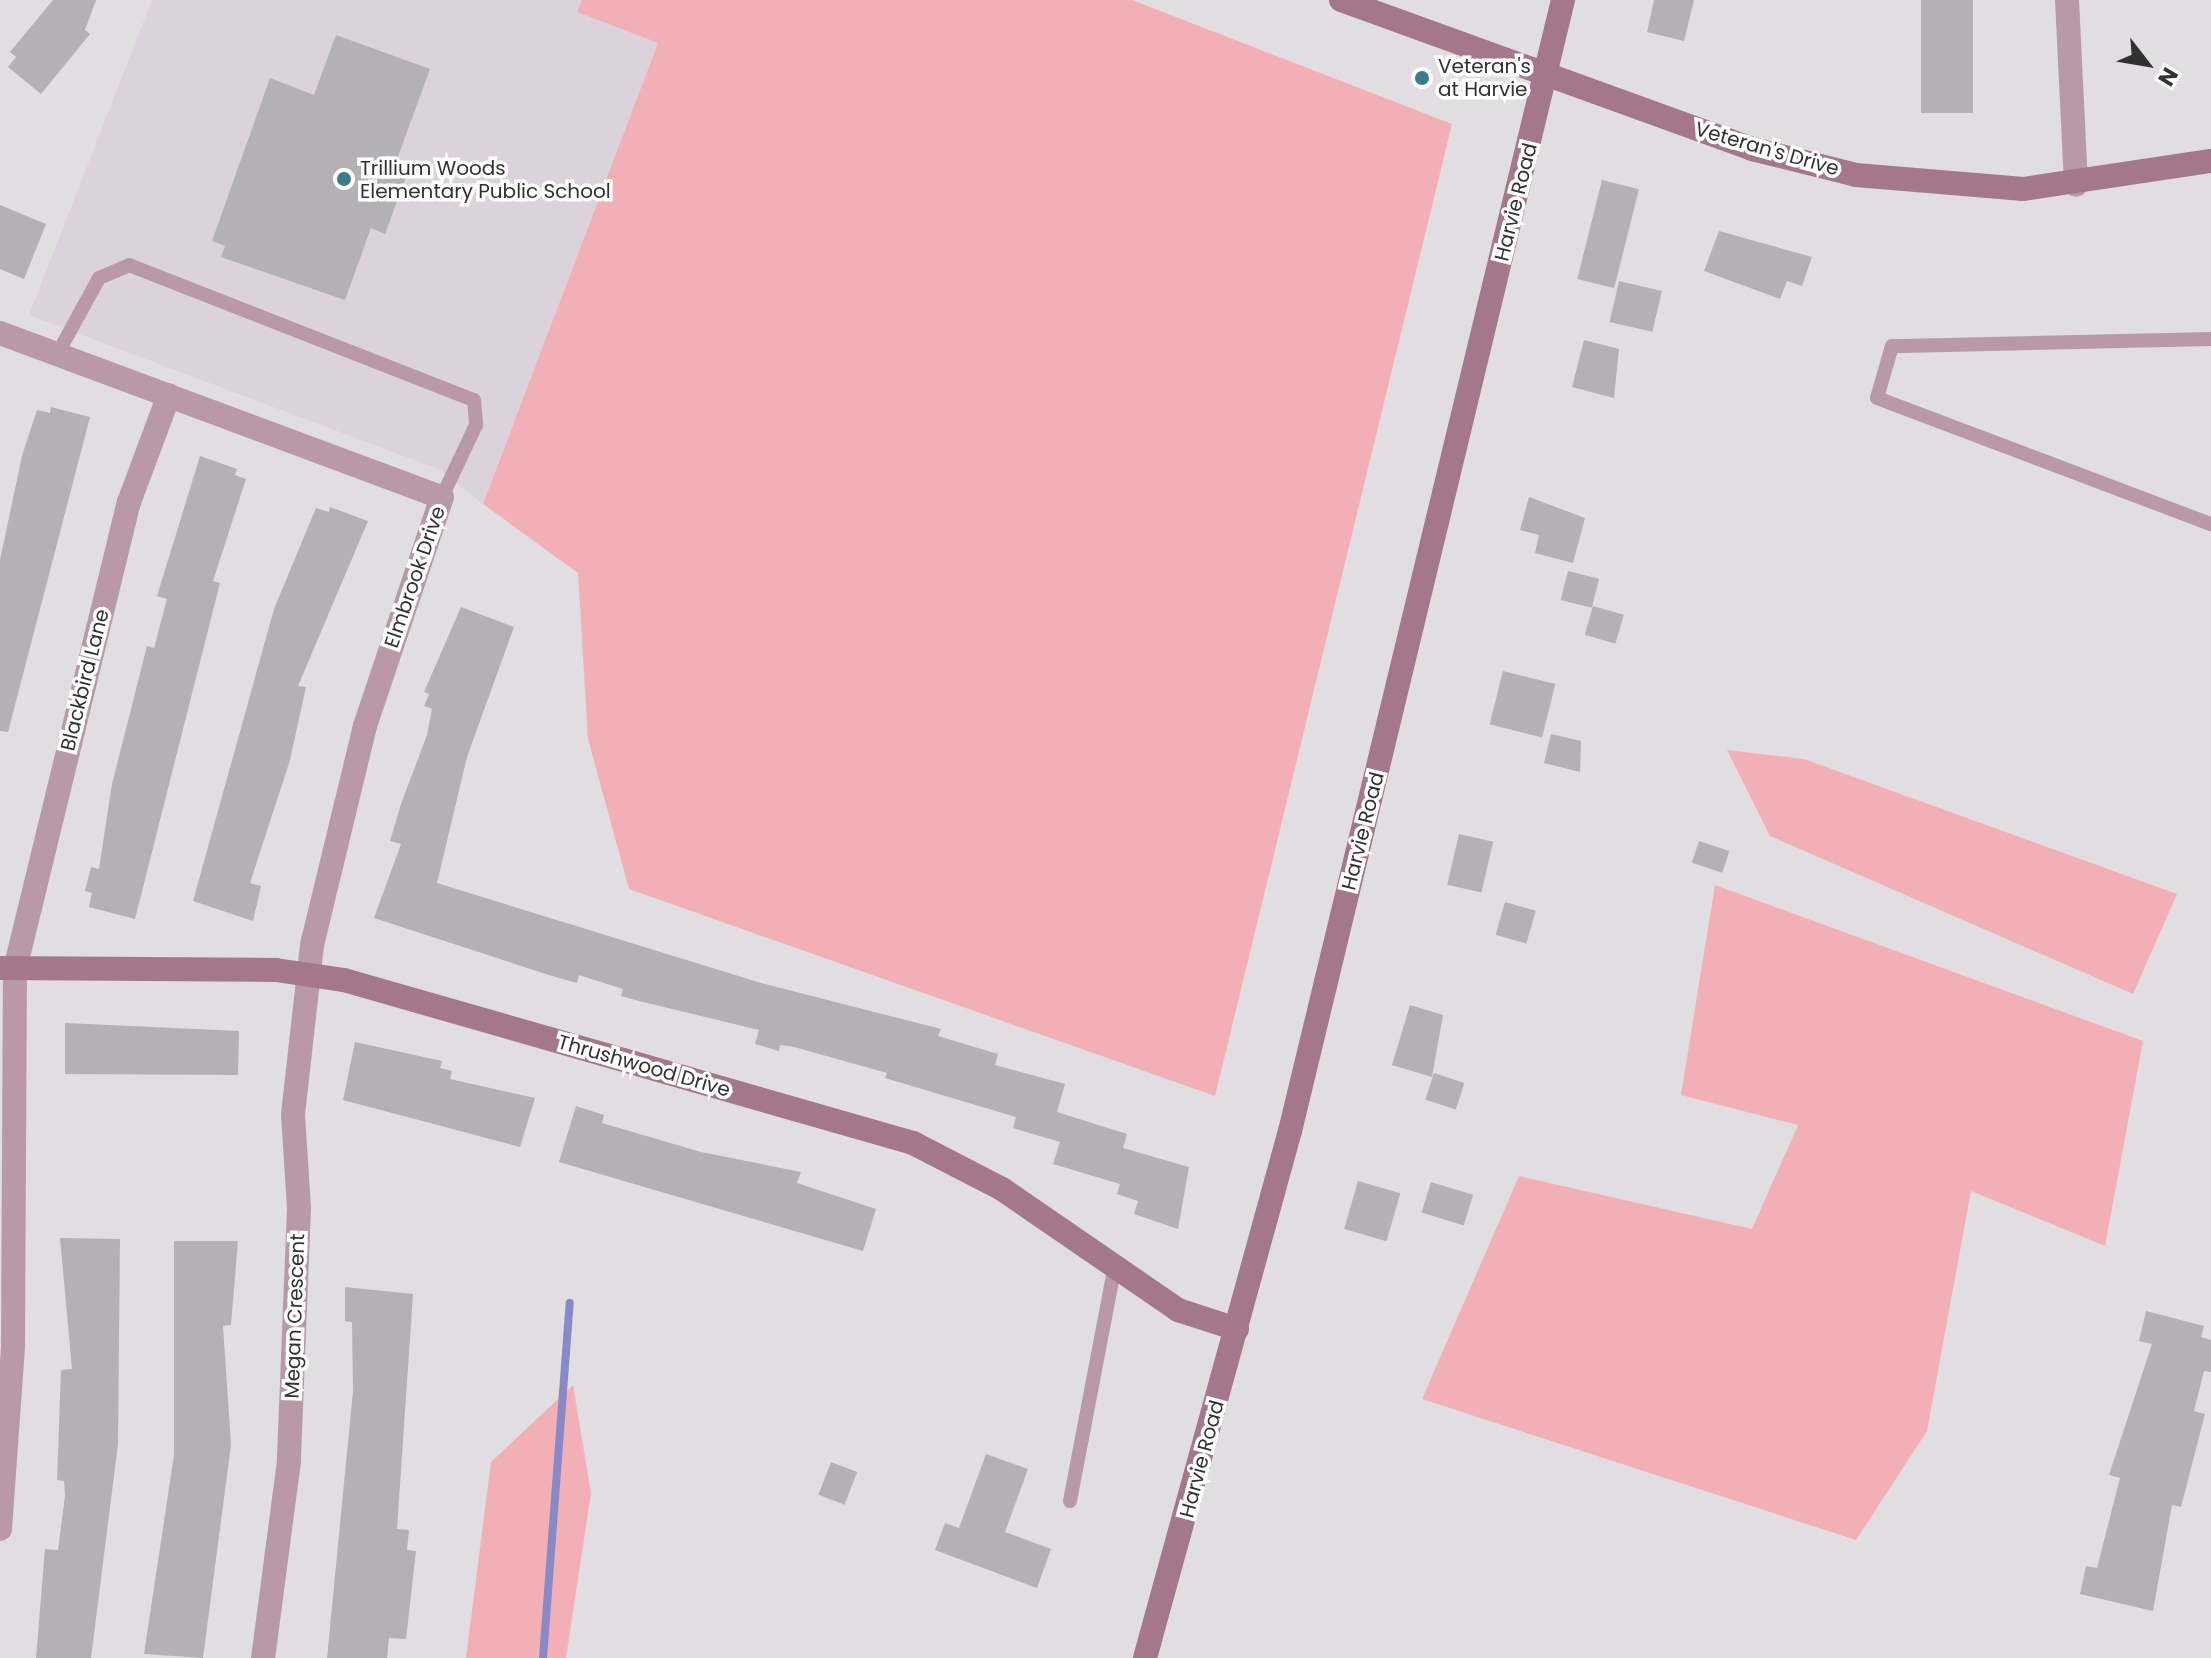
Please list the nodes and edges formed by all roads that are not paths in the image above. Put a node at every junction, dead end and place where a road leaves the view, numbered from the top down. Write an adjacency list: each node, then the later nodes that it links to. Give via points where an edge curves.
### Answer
1 (1341, 0): 4 (street, Veteran's Drive)
2 (1563, 0): 4 (street, Harvie Road)
3 (2067, 0): 6 (street)
4 (1547, 76): 6 (street, Veteran's Drive, via 1802,164 1942,187); 16 (street, Harvie Road)
5 (2211, 161): 6 (street, Veteran's Drive)
6 (2076, 185)
7 (0, 333): 9 (street, Elmbrook Drive)
8 (2211, 339): 12 (lane, via 1892,346 1877,398)
9 (58, 353): 10 (street, Elmbrook Drive); 11 (lane, via 99,278 129,265 474,400 476,425)
10 (169, 395): 11 (street, Elmbrook Drive); 13 (street, Blackbird Lane, via 129,502)
11 (442, 497): 14 (street, Elmbrook Drive, via 365,726)
12 (2211, 524)
13 (8, 968): 14 (street, Thrushwood Drive); 18 (street, via 13,1346)
14 (308, 974): 15 (street, Thrushwood Drive, via 913,1143 1002,1189); 19 (street, Megan Crescent, via 293,1115 299,1208 289,1461)
15 (1114, 1271): 16 (street, Thrushwood Drive, via 1178,1310); 17 (lane)
16 (1237, 1329): 20 (street, Harvie Road)
17 (1070, 1501)
18 (0, 1529)
19 (263, 1658)
20 (1145, 1658)

